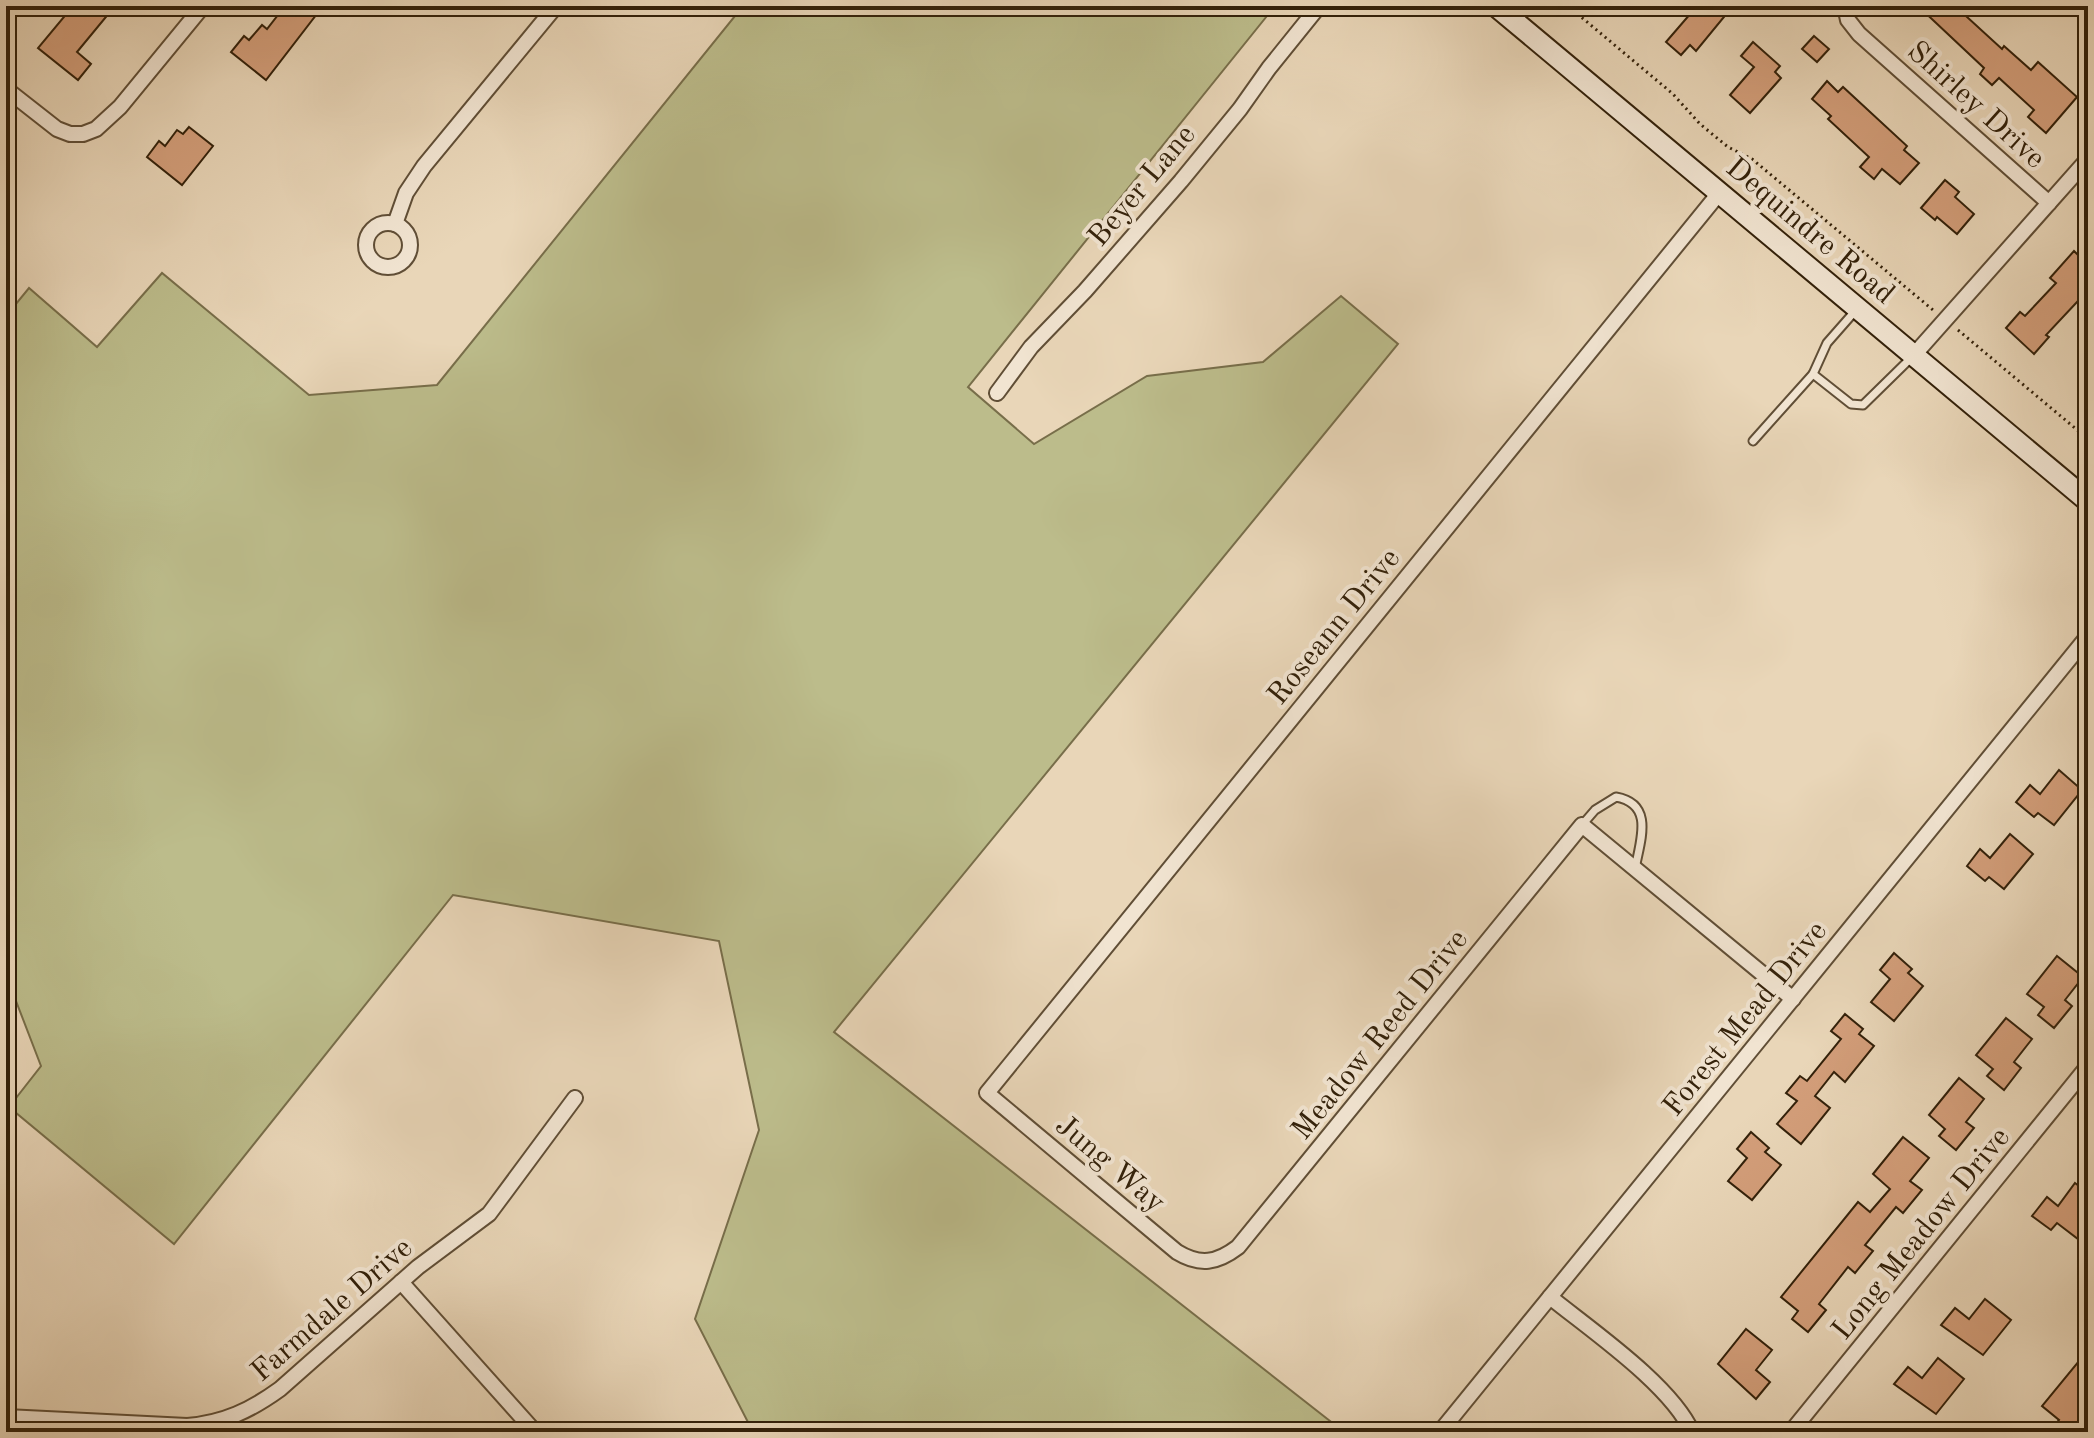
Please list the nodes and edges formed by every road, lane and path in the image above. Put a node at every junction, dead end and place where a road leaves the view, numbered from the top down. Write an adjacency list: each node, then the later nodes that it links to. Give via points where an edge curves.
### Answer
1 (203, 6): 7 (street, via 96,129 83,134 57,129)
2 (556, 6): 11 (street, via 424,166 406,193)
3 (1319, 6): 17 (street, Beyer Lane, via 1181,181 1031,347)
4 (1496, 6): 9 (main road, Dequindre Road)
5 (1568, 6): 13 (path, via 1673,94 1700,124 1752,159)
6 (1845, 6): 10 (street, Shirley Drive, via 1859,34)
7 (6, 89)
8 (2088, 159): 10 (street)
9 (1720, 192): 12 (main road, Dequindre Road); 26 (street, Roseann Drive)
10 (2049, 203): 15 (street)
11 (395, 224)
12 (1858, 308): 15 (main road, Dequindre Road); 16 (lane, via 1827,343)
13 (1934, 310)
14 (1957, 329): 18 (path)
15 (1914, 355): 16 (lane, via 1863,405 1851,404); 20 (main road, Dequindre Road)
16 (1813, 374): 19 (lane)
17 (997, 393)
18 (2088, 439)
19 (1753, 441)
20 (2088, 501)
21 (2088, 636): 24 (street, Forest Mead Drive)
22 (1582, 825): 23 (street); 23 (lane, via 1616,797 1636,806 1642,832); 28 (street, Meadow Reed Drive, via 1238,1247)
23 (1635, 869): 24 (street)
24 (1793, 999): 30 (street, Forest Mead Drive)
25 (2088, 1066): 35 (street, Long Meadow Drive)
26 (987, 1093): 28 (street, Jung Way, via 1177,1252)
27 (575, 1098): 29 (street, Farmdale Drive, via 489,1214)
28 (1207, 1262)
29 (401, 1282): 31 (street, Farmdale Drive, via 280,1389 235,1417 187,1426); 32 (street)
30 (1550, 1297): 33 (street, Forest Mead Drive); 34 (street, via 1660,1389)
31 (6, 1417)
32 (535, 1432)
33 (1440, 1432)
34 (1692, 1432)
35 (1791, 1432)

